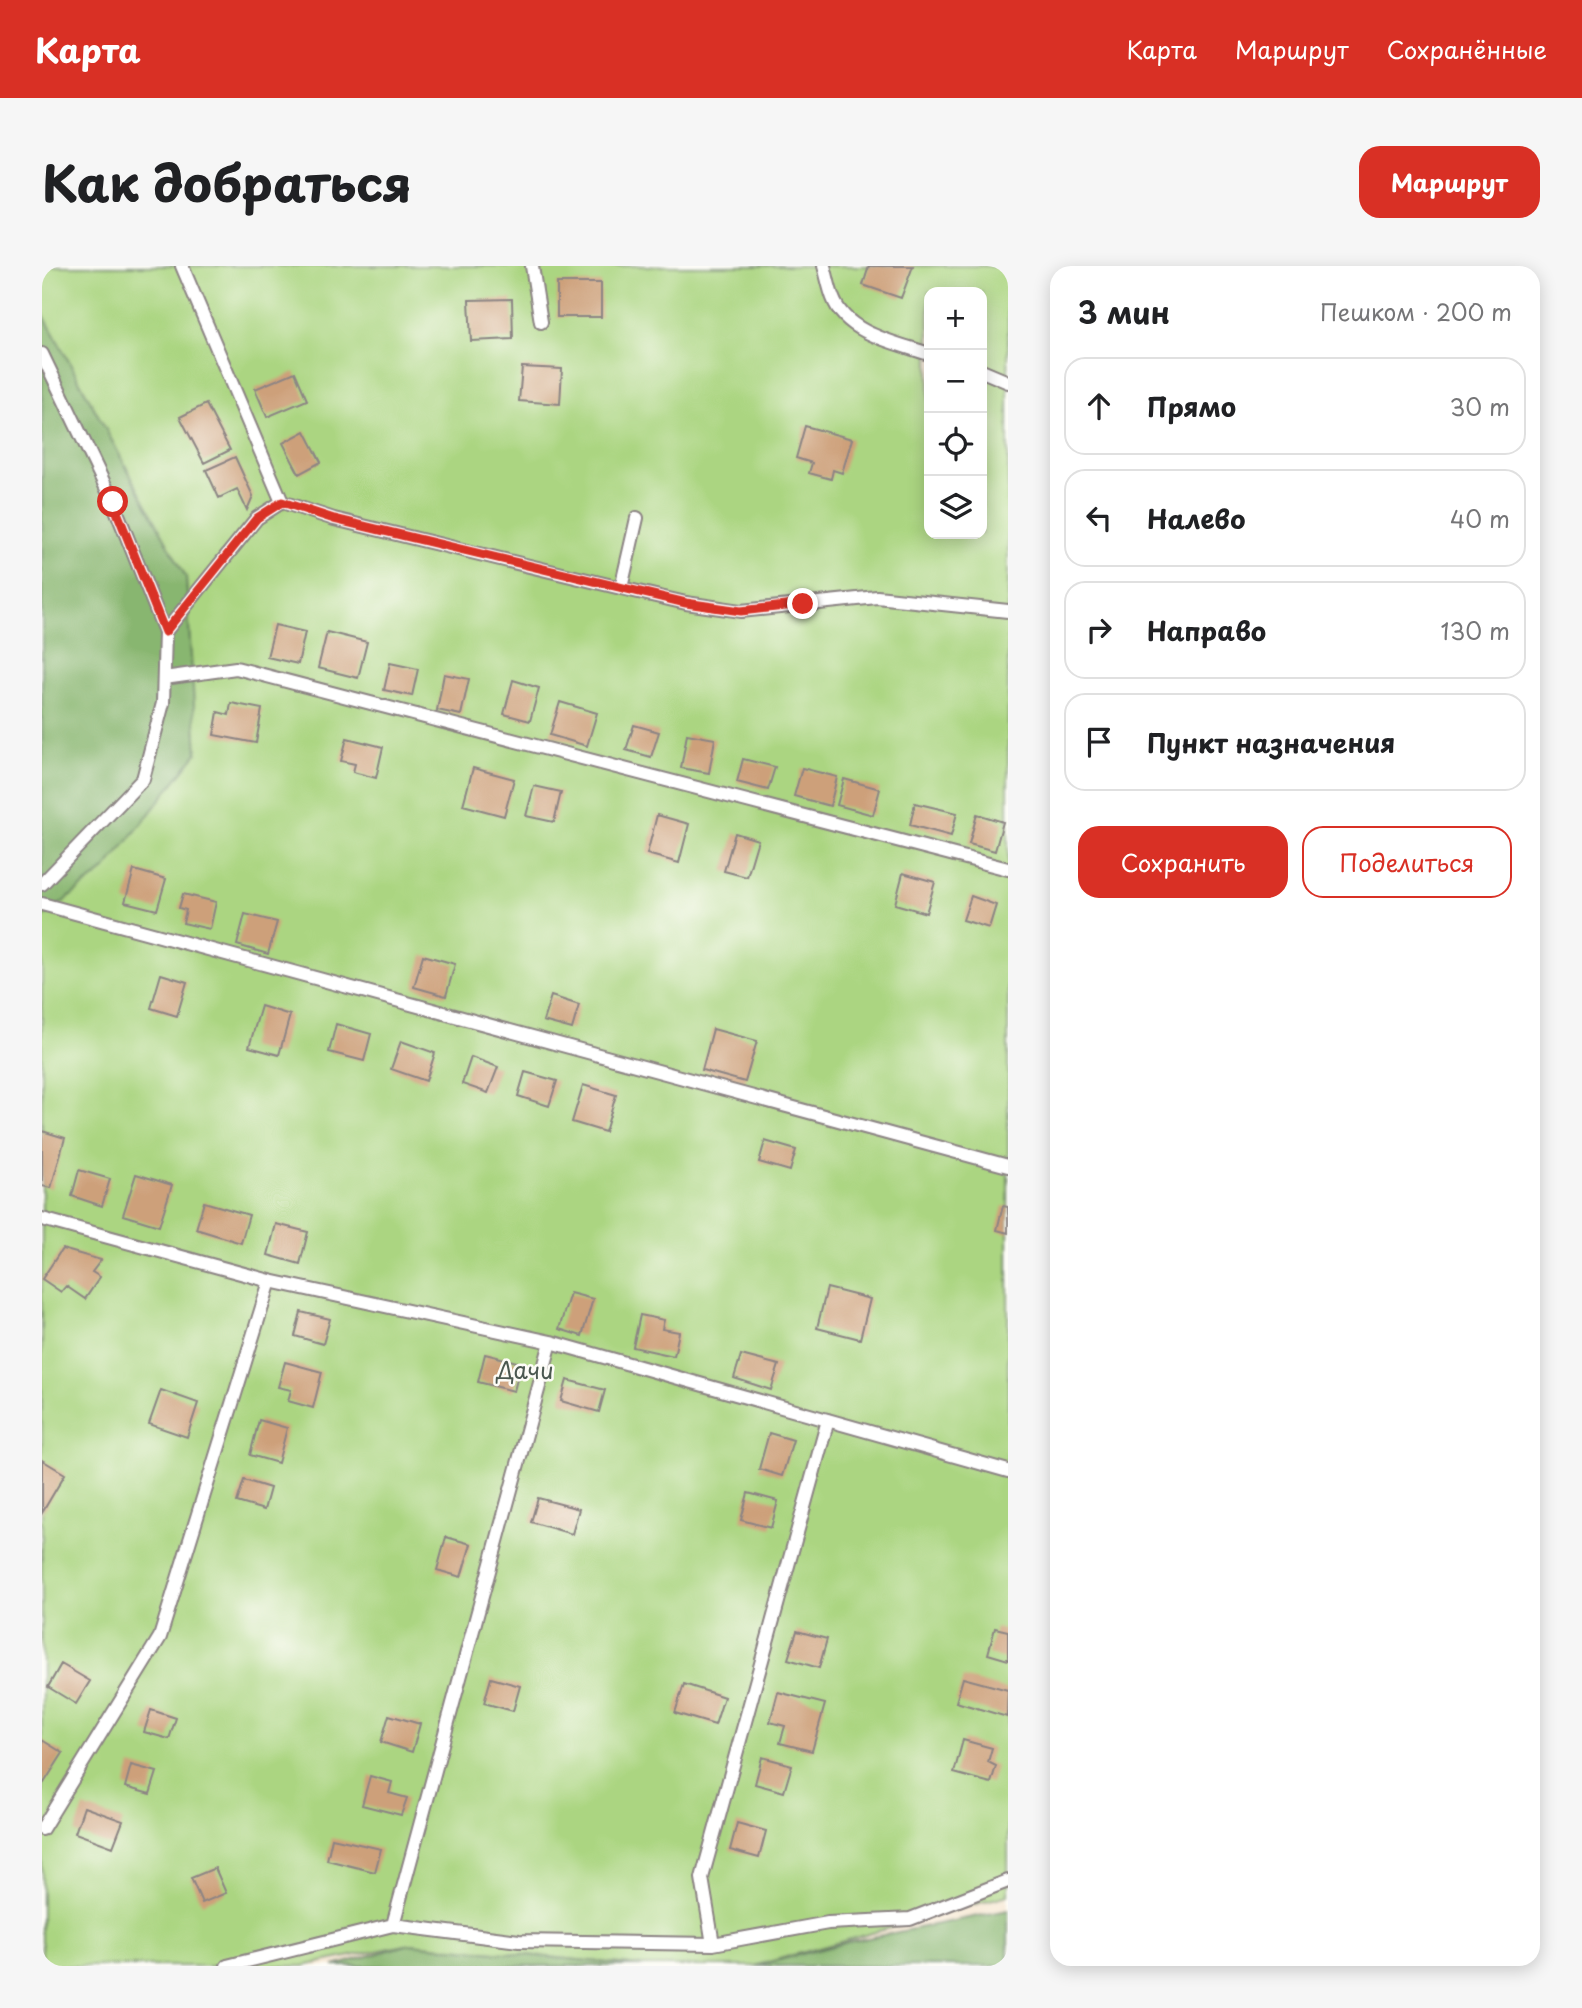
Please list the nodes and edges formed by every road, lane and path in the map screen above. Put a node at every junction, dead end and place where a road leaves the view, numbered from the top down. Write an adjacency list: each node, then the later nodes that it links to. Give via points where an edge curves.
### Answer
1 (182, 266): 9 (lane)
2 (532, 266): 4 (lane)
3 (824, 266): 5 (lane, via 833,300 847,318 877,337)
4 (541, 322)
5 (924, 352)
6 (42, 355): 13 (lane, via 113,502)
7 (987, 373): 8 (lane)
8 (1008, 382)
9 (282, 502): 11 (lane, via 334,519); 13 (lane, via 257,518)
10 (637, 519): 11 (lane)
11 (621, 588): 12 (lane, via 741,611 877,597)
12 (1008, 611)
13 (165, 632): 14 (lane)
14 (164, 678): 15 (lane, via 236,668); 16 (lane, via 163,703 143,779)
15 (1008, 869)
16 (42, 884)
17 (42, 904): 18 (lane)
18 (1008, 1166)
19 (42, 1219): 20 (lane)
20 (270, 1280): 21 (lane); 24 (lane, via 160,1637)
21 (551, 1342): 22 (lane); 26 (lane)
22 (828, 1420): 23 (lane); 27 (lane, via 702,1878)
23 (1008, 1471)
24 (42, 1829)
25 (1008, 1881): 27 (lane, via 910,1919 828,1923)
26 (393, 1925): 27 (lane, via 519,1941); 28 (lane)
27 (713, 1944)
28 (227, 1966)

